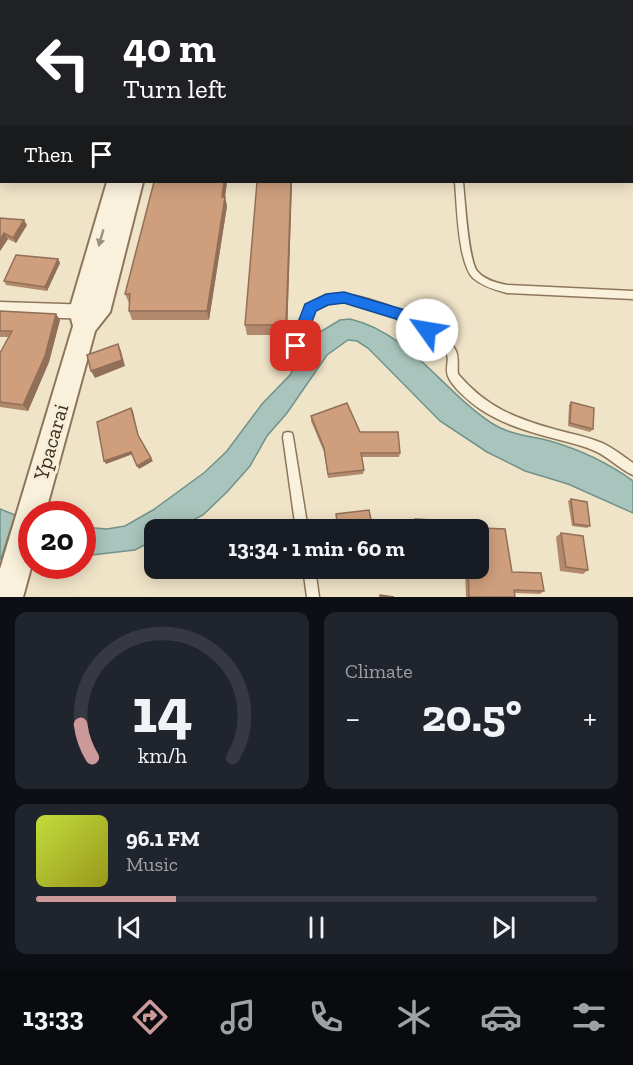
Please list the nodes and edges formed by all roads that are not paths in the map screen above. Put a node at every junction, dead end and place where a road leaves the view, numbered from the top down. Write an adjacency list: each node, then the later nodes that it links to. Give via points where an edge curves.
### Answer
1 (117, 183): 4 (street, Ypacarai, one-way to 4)
2 (133, 183): 4 (street, Ypacarai)
3 (459, 183): 5 (lane, via 473,272 488,283 507,289)
4 (100, 272): 7 (street, Ypacarai)
5 (633, 295)
6 (0, 309): 7 (street)
7 (88, 316): 13 (street, Ypacarai)
8 (296, 346): 10 (lane, via 310,308 326,300 344,297 400,314 449,348 453,354 453,376 504,419 594,445)
9 (288, 437): 11 (lane)
10 (633, 470)
11 (300, 519)
12 (311, 579): 14 (lane)
13 (8, 595)
14 (313, 597)

